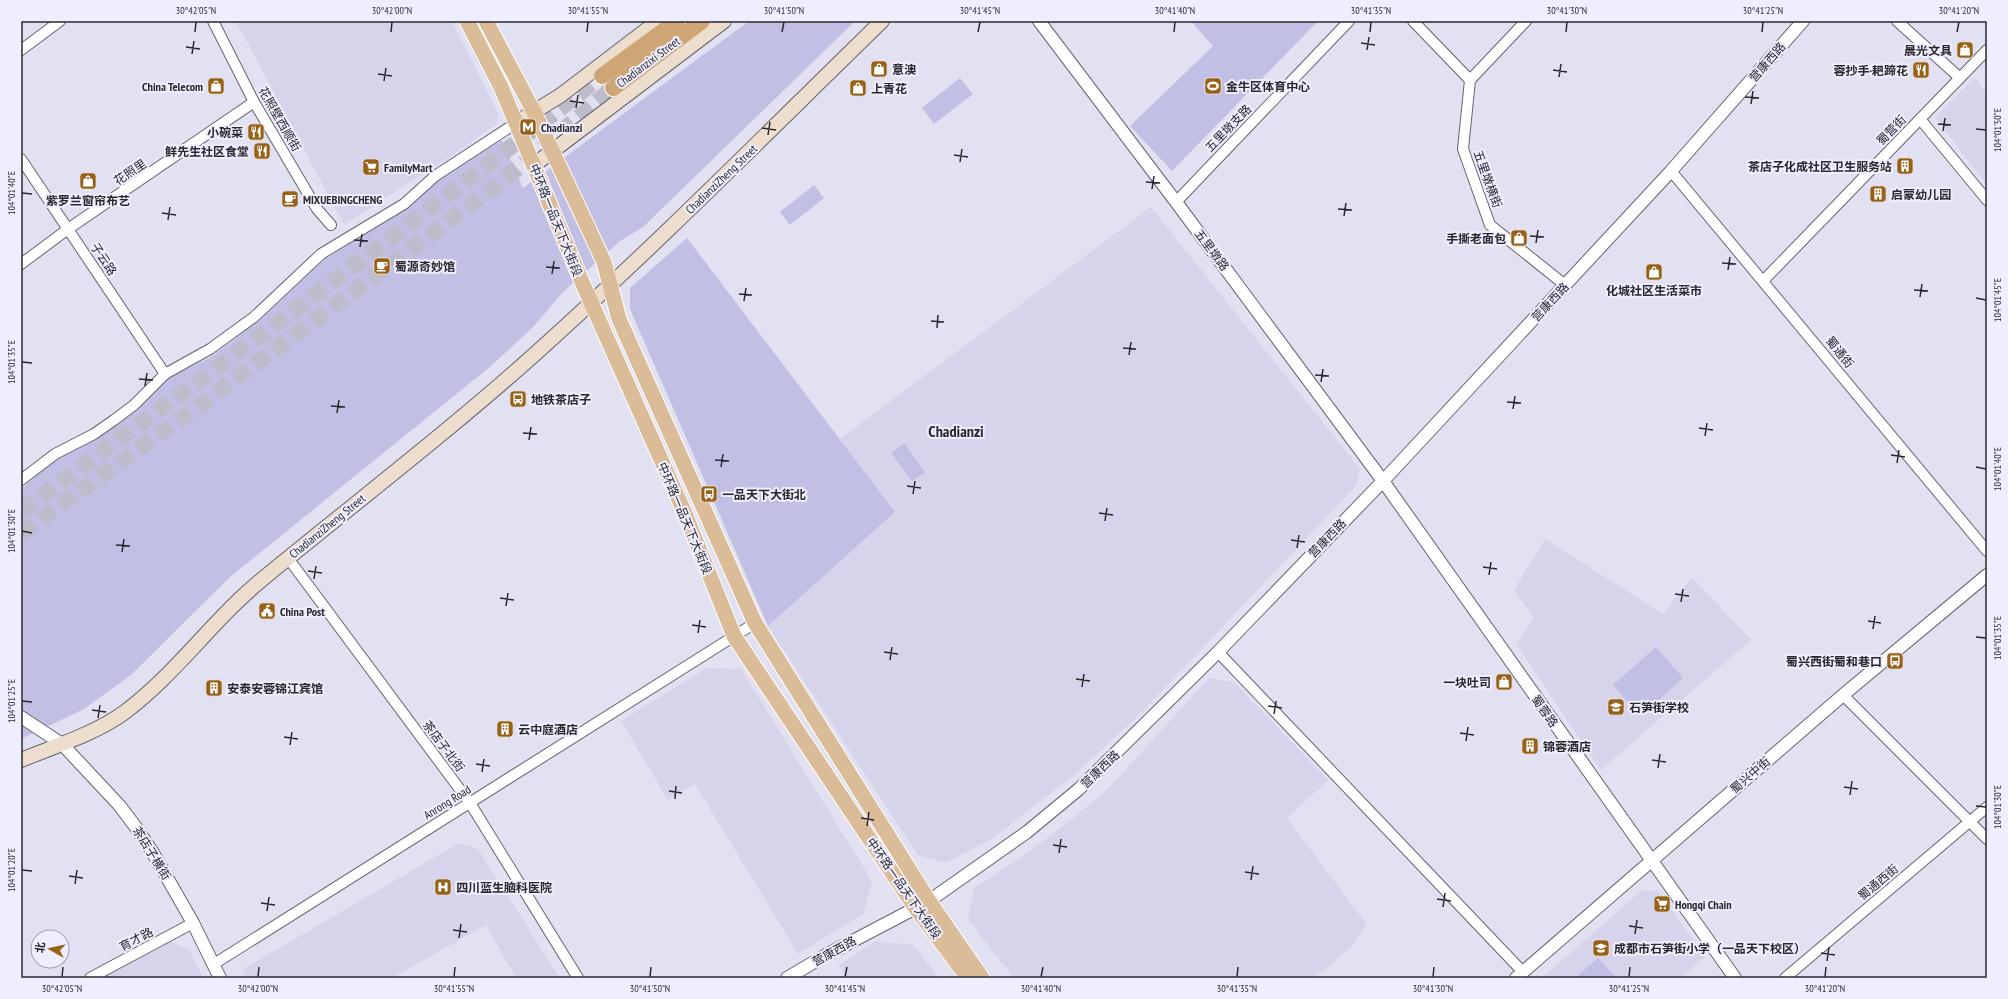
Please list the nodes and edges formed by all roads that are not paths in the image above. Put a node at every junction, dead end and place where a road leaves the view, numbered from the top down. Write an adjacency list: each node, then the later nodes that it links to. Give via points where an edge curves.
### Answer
1 (60, 21): 16 (street)
2 (213, 21): 22 (street, 花照壁西顺街)
3 (467, 21): 25 (main road, 中环路一品天下大街段, via 501,87)
4 (486, 21): 23 (main road, 中环路一品天下大街段)
5 (658, 21): 23 (main road)
6 (677, 21): 18 (highway)
7 (702, 21): 21 (highway, Chadianzixi Street)
8 (724, 21): 26 (main road)
9 (882, 21): 36 (main road, ChadianziZheng Street)
10 (1039, 21): 31 (street, 五里墩路)
11 (1349, 21): 31 (street, 五里墩支路)
12 (1412, 21): 20 (street)
13 (1526, 21): 20 (street)
14 (1802, 21): 29 (street, 营康西路)
15 (1897, 21): 19 (street)
16 (21, 50)
17 (1987, 50): 19 (street, 蜀营街)
18 (602, 76)
19 (1960, 78): 24 (street, 蜀营街)
20 (1470, 80): 37 (street, 五里墩横街, via 1463,149 1490,225)
21 (613, 88)
22 (254, 102): 32 (street, 花照壁西顺街, via 317,209); 33 (street, 花照里)
23 (534, 112): 25 (main road); 26 (main road, 中环路一品天下大街段)
24 (1920, 119): 30 (street); 35 (street, 蜀营街)
25 (516, 123): 28 (main road, 中环路一品天下大街段); 39 (street, via 435,176 404,204 321,254 254,317 210,349)
26 (553, 152): 28 (main road); 36 (main road, 中环路一品天下大街段, via 604,262)
27 (21, 159): 33 (street, 子云路)
28 (534, 165): 38 (main road, 中环路一品天下大街段)
29 (1672, 170): 35 (street, 蜀通街); 37 (street, 营康西路)
30 (1987, 200)
31 (1176, 202): 41 (street, 五里墩路)
32 (332, 225)
33 (68, 229): 34 (street, 花照里); 39 (street, 子云路)
34 (21, 264)
35 (1764, 280): 42 (street, 蜀通街)
36 (610, 285): 38 (main road, ChadianziZheng Street); 45 (main road, 中环路一品天下大街段, via 619,319)
37 (1565, 286): 41 (street, 营康西路)
38 (591, 302): 43 (main road, ChadianziZheng Street, via 479,402); 46 (main road, 中环路一品天下大街段, via 684,511)
39 (165, 374): 40 (street, via 134,405 114,420 94,434 55,454)
40 (21, 480)
41 (1383, 482): 47 (street, 营康西路); 56 (street, 蜀蓉路)
42 (1987, 551)
43 (288, 558): 50 (main road, ChadianziZheng Street, via 240,597 179,663 123,713); 52 (street, 茶店子北街)
44 (1987, 576): 48 (street, 蜀兴中街)
45 (755, 623): 46 (street, Anrong Road); 57 (main road, 中环路一品天下大街段)
46 (734, 636): 52 (street, Anrong Road); 58 (main road, 中环路一品天下大街段)
47 (1218, 652): 57 (street, 营康西路, via 1079,789 1027,832); 61 (street)
48 (1843, 695): 54 (street); 56 (street, 蜀兴中街)
49 (21, 717): 50 (street, 茶店子横街)
50 (62, 744): 51 (main road); 59 (street, 茶店子横街, via 119,805 135,826)
51 (21, 760)
52 (470, 803): 60 (street, Anrong Road); 64 (street, 茶店子北街)
53 (1987, 807): 54 (street, 蜀通西街)
54 (1969, 822): 55 (street); 69 (street, 蜀通西街)
55 (1987, 839)
56 (1651, 861): 61 (street, 蜀兴中街); 68 (street, 蜀蓉路)
57 (929, 901): 58 (street, 营康西路); 67 (main road, 中环路一品天下大街段)
58 (915, 907): 65 (street, 营康西路); 66 (main road, 中环路一品天下大街段)
59 (193, 923): 60 (street, 茶店子横街); 62 (street, 育才路)
60 (214, 964): 63 (street, 茶店子横街)
61 (1520, 975)
62 (90, 978)
63 (220, 978)
64 (578, 978)
65 (787, 978)
66 (968, 978)
67 (982, 978)
68 (1736, 978)
69 (1785, 978)

